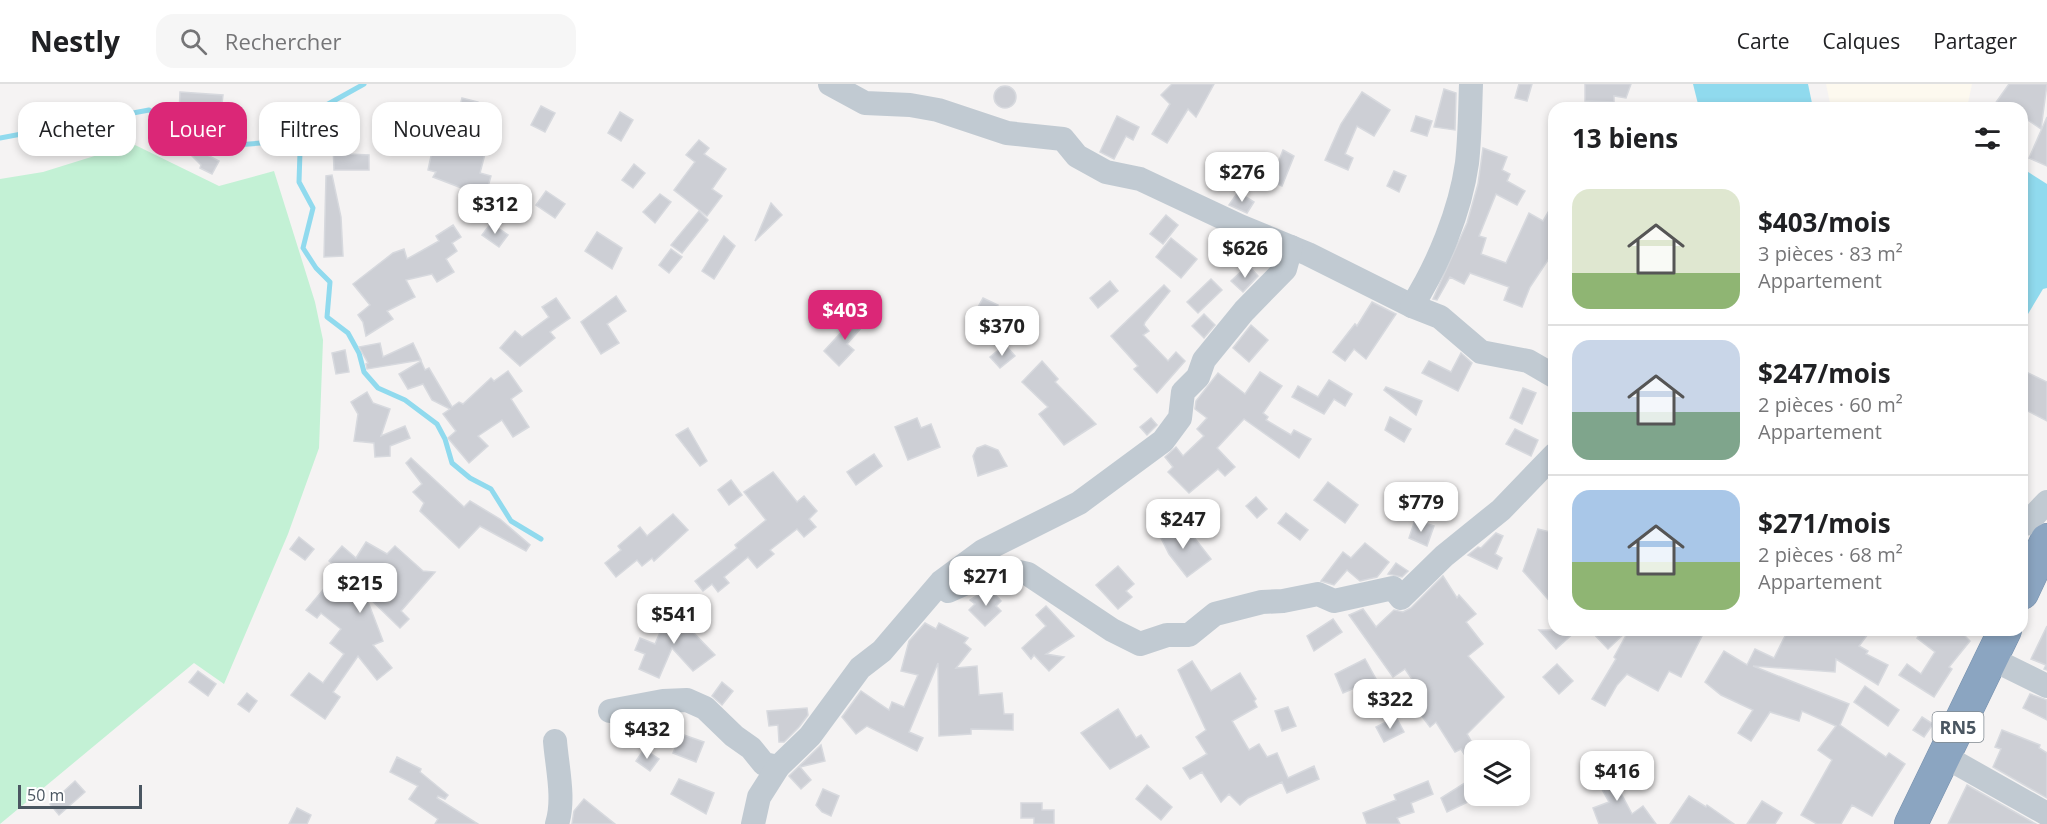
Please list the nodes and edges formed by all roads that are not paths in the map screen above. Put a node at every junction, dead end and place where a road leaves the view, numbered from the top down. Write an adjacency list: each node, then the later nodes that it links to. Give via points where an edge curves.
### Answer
1 (830, 84): 3 (street, via 865,103 928,108 1007,133 1063,139 1077,156 1106,172 1140,179)
2 (1471, 84): 4 (street, via 1467,164 1452,222 1425,286)
3 (1291, 247): 4 (street); 10 (street, via 1286,269 1244,311 1204,360 1198,377 1183,392 1180,418 1163,441 1079,502 983,551 941,582)
4 (1412, 306): 5 (street, via 1440,317 1481,352 1528,360)
5 (1548, 372)
6 (1548, 461): 10 (street, via 1501,510 1401,598 1394,588 1334,601 1318,594 1283,601 1272,599 1215,614 1189,635 1167,635 1140,644 1028,574 1010,570 991,572 957,585)
7 (2047, 502): 8 (street)
8 (2036, 531): 9 (highway)
9 (2028, 566)
10 (911, 615): 16 (street, via 882,651 860,668 810,736)
11 (1998, 644): 12 (street); 15 (highway, RN5)
12 (2047, 686)
13 (610, 711): 16 (street, via 687,700 705,708 764,764)
14 (555, 741): 18 (street, via 561,814)
15 (1944, 756): 17 (street); 20 (highway, RN5)
16 (778, 767): 19 (street, via 759,797)
17 (2047, 814)
18 (557, 824)
19 (753, 824)
20 (1911, 824)

